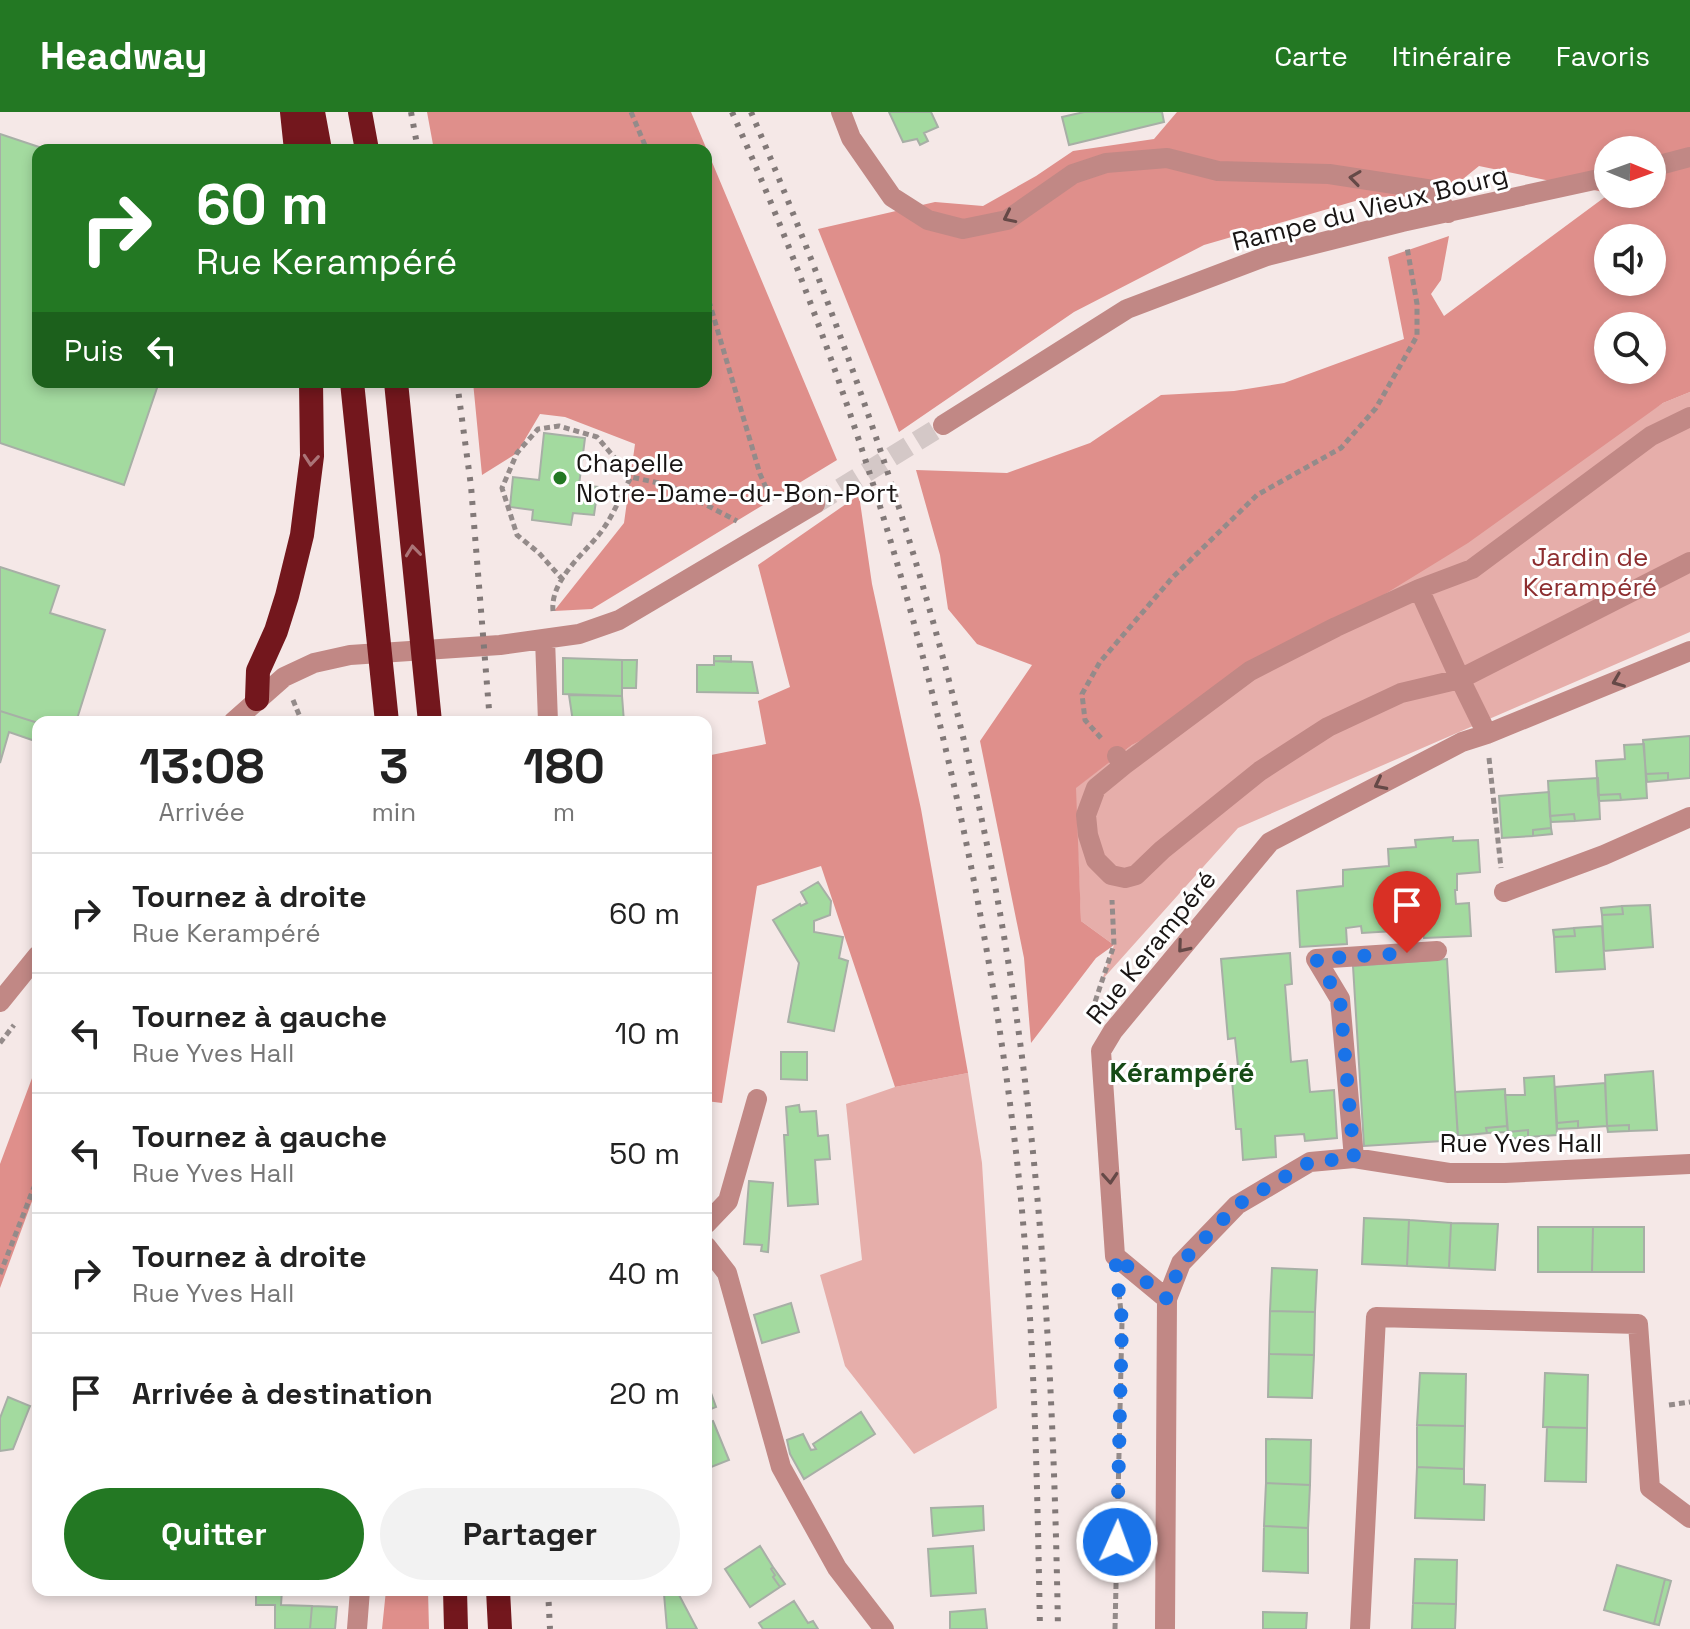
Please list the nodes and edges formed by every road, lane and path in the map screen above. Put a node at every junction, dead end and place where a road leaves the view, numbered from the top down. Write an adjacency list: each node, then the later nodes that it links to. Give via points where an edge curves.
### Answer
1 (292, 112): 6 (highway)
2 (313, 112): 7 (highway)
3 (360, 112): 8 (highway)
4 (631, 112): 9 (path)
5 (841, 112): 13 (street, one-way to 5, via 1433,190 1329,174 1218,171 1167,158 1106,163 1073,174 1007,220 963,229 928,220 892,197 851,138)
6 (295, 144)
7 (319, 144)
8 (366, 144)
9 (644, 144)
10 (1690, 157): 11 (street)
11 (1666, 163)
12 (1594, 180): 13 (street, Rampe du Vieux Bourg)
13 (1448, 213): 14 (street, Rampe du Vieux Bourg)
14 (1402, 222): 20 (street, Rampe du Vieux Bourg, via 1267,256 1127,309); 36 (path, via 1417,304 1417,336 1376,408 1341,448 1257,495 1172,578 1100,662 1082,694)
15 (712, 311): 23 (path, via 760,474)
16 (311, 388): 31 (highway, one-way to 31, via 312,456 302,535 283,608 258,671)
17 (353, 388): 33 (highway)
18 (397, 388): 34 (highway, one-way to 18)
19 (1690, 417): 27 (street, via 1651,436 1472,569)
20 (943, 425)
21 (631, 477): 24 (path, via 668,485); 26 (path, via 602,531); 26 (path, via 597,437 559,426 538,429 517,453 502,488 517,535)
22 (815, 504): 23 (street)
23 (781, 524): 24 (street)
24 (763, 535): 28 (street, via 619,620)
25 (1690, 562): 30 (street)
26 (563, 580): 28 (path, via 552,602)
27 (1419, 589): 30 (street); 39 (street, via 1250,671 1120,761 1096,788 1086,815 1096,860)
28 (551, 638): 31 (street, via 350,655 294,672); 35 (street)
29 (1690, 651): 37 (street, Rue Kerampéré, one-way to 37)
30 (1460, 679): 37 (street); 39 (street, via 1401,693 1328,727 1260,771 1136,875)
31 (257, 699): 32 (street)
32 (239, 716)
33 (386, 716)
34 (429, 716)
35 (548, 716)
36 (1085, 720)
37 (1487, 734): 40 (path); 44 (street, Rue Kerampéré, one-way to 44, via 1270,842)
38 (1690, 817): 40 (street)
39 (1111, 875): 44 (path, via 1114,945 1091,1016)
40 (1504, 892)
41 (1437, 951): 46 (street, via 1316,959 1340,999)
42 (32, 962): 43 (street)
43 (0, 1002)
44 (1101, 1051): 51 (street, Rue Kerampéré, one-way to 51)
45 (757, 1099): 49 (street, via 728,1201)
46 (1354, 1158): 47 (street, Rue Yves Hall, via 1449,1173); 53 (street, Rue Yves Hall, via 1310,1162 1237,1205 1181,1263)
47 (1690, 1164)
48 (32, 1192): 52 (path)
49 (712, 1218)
50 (712, 1254): 61 (street, via 727,1273 781,1467 837,1568)
51 (1115, 1256): 53 (street); 62 (path, via 1122,1322)
52 (0, 1274)
53 (1167, 1299): 63 (street)
54 (1690, 1518): 64 (street, via 1650,1488 1638,1324 1376,1317)
55 (360, 1596): 58 (street)
56 (455, 1596): 59 (highway)
57 (498, 1596): 60 (highway)
58 (357, 1629)
59 (456, 1629)
60 (500, 1629)
61 (884, 1629)
62 (1115, 1629)
63 (1165, 1629)
64 (1360, 1629)

